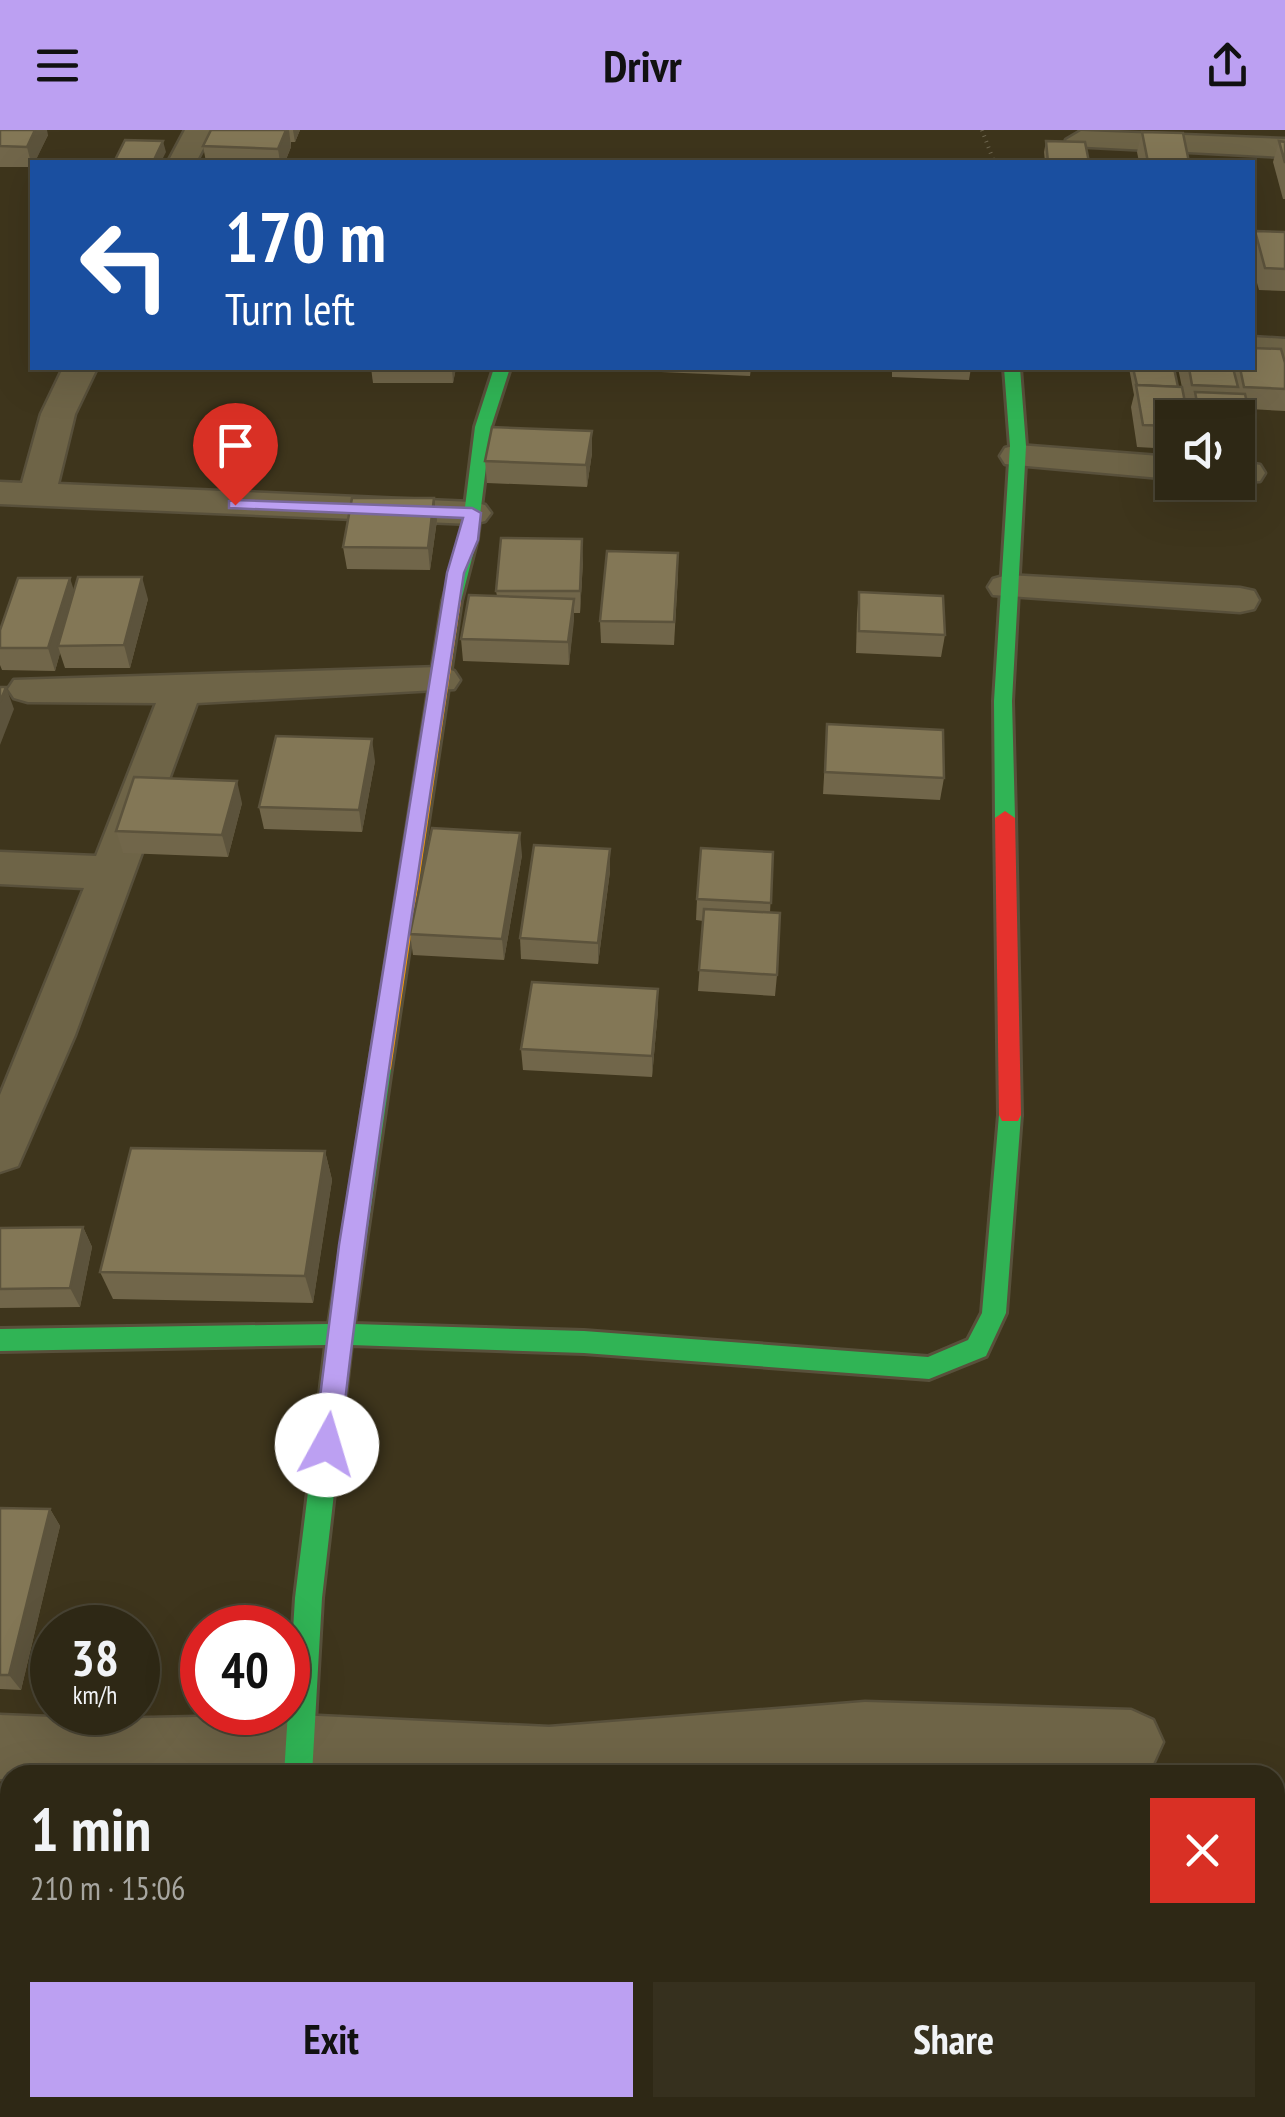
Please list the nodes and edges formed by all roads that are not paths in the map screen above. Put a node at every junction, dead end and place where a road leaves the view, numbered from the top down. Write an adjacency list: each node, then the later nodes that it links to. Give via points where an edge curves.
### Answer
1 (198, 130): 4 (street)
2 (1081, 140): 3 (street)
3 (1285, 148)
4 (183, 160)
5 (1255, 347): 6 (street)
6 (1285, 349)
7 (79, 370): 13 (street, via 58,414)
8 (501, 370): 14 (street, via 484,427)
9 (1012, 370): 10 (street)
10 (1018, 456): 11 (street); 15 (street)
11 (1155, 467)
12 (0, 493): 13 (street)
13 (38, 493): 14 (street)
14 (472, 513): 17 (street)
15 (1007, 587): 16 (street); 23 (street, via 1010,1142 994,1313 977,1348 929,1368 584,1342)
16 (1240, 600)
17 (440, 680): 19 (street); 23 (street)
18 (28, 689): 19 (street)
19 (182, 690): 21 (street)
20 (0, 868): 21 (street)
21 (112, 872): 22 (street)
22 (0, 1152)
23 (338, 1334): 24 (street); 27 (street)
24 (0, 1340)
25 (1131, 1742): 27 (street, via 865,1733 549,1759)
26 (0, 1747): 27 (street)
27 (298, 1761)

